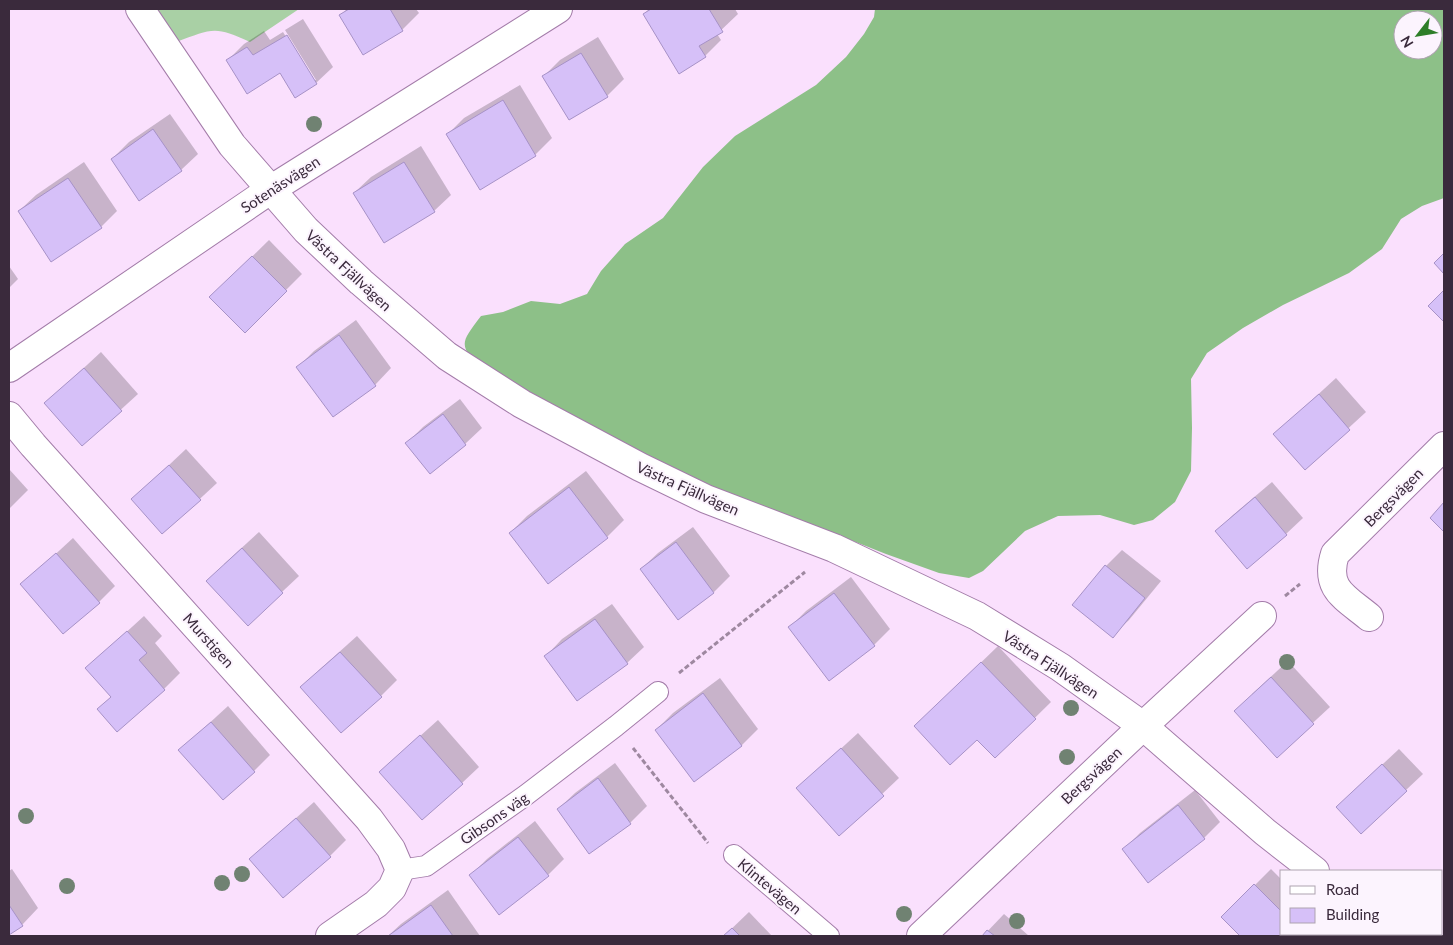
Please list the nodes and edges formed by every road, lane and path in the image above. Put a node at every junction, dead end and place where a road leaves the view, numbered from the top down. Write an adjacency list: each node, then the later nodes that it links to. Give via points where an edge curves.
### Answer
1 (140, 9): 3 (street, Västra Fjällvägen, via 232,145)
2 (558, 9): 3 (street, Sotenäsvägen)
3 (270, 190): 4 (street, Sotenäsvägen); 7 (street, Västra Fjällvägen, via 306,230 361,282 446,356 522,404 640,467 706,499)
4 (9, 368)
5 (9, 416): 14 (street, Murstigen, via 369,819 391,849)
6 (1444, 446): 9 (street, Bergsvägen, via 1335,554 1331,579 1337,590)
7 (834, 548): 10 (path); 12 (street, Västra Fjällvägen, via 977,616 1060,667)
8 (1262, 616): 12 (street, Bergsvägen)
9 (1369, 617)
10 (658, 692): 11 (lane, Gibsons väg)
11 (616, 726): 13 (path, via 707,843); 14 (lane, Gibsons väg, via 426,866)
12 (1143, 726): 15 (street, Västra Fjällvägen); 18 (street, Bergsvägen)
13 (734, 855): 17 (lane, Klintevägen)
14 (400, 870): 16 (street, via 392,888 376,904)
15 (1313, 870)
16 (330, 936)
17 (829, 936)
18 (920, 936)

